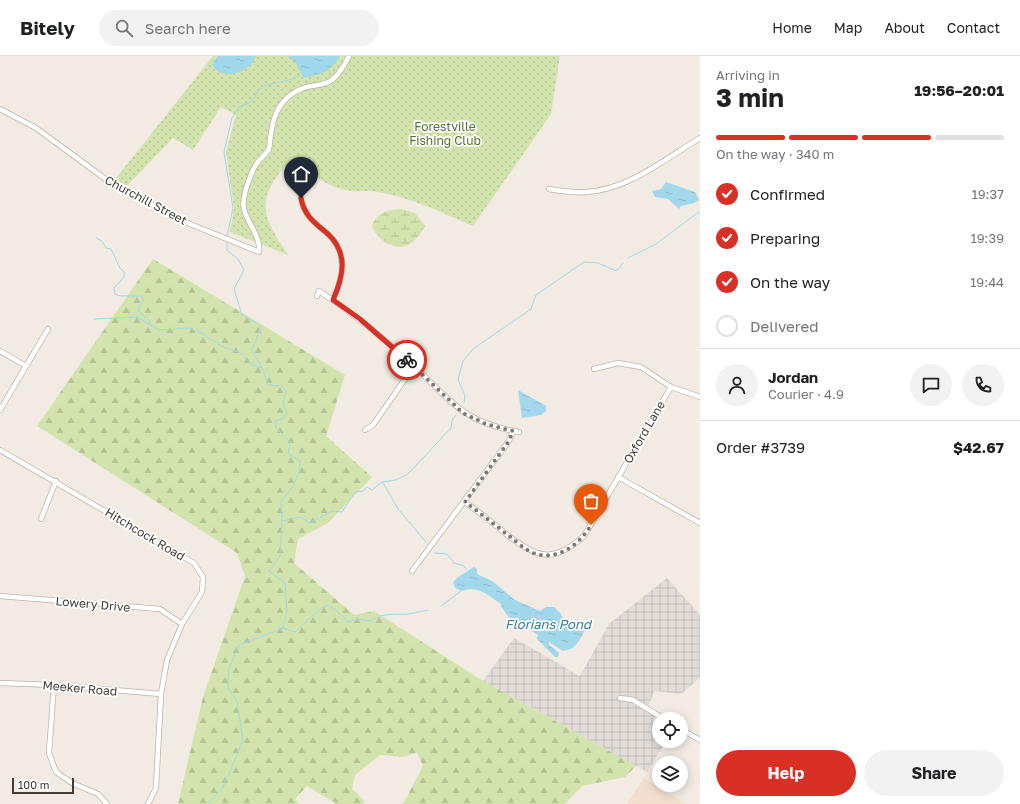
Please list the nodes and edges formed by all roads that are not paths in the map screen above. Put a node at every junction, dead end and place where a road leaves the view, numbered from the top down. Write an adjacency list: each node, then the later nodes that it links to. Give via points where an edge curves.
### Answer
1 (349, 56): 2 (street, Churchill Street, via 342,71 333,81 305,88 290,96 273,117 269,148 256,164 244,197 244,209 260,244 259,252 190,224 115,186 36,128)
2 (0, 109)
3 (700, 138): 4 (street, via 622,184 586,192)
4 (549, 189)
5 (301, 198): 7 (street, via 306,215 329,235 340,249 344,264 342,280)
6 (317, 296): 7 (street, via 319,291)
7 (333, 300): 11 (street, via 360,319)
8 (48, 329): 10 (street)
9 (0, 351): 10 (street)
10 (26, 366): 15 (street)
11 (414, 366): 16 (street, via 373,425); 17 (street, via 463,413 486,424)
12 (594, 369): 13 (street, via 618,363 641,367)
13 (671, 387): 14 (street); 20 (street, Oxford Lane)
14 (700, 398)
15 (0, 410)
16 (364, 430)
17 (513, 431): 18 (street); 22 (street, via 509,441)
18 (519, 432)
19 (0, 450): 21 (street, Hitchcock Road)
20 (618, 477): 22 (street, Oxford Lane, via 584,536 571,548 557,554 544,555 529,551); 24 (street)
21 (56, 481): 23 (street); 27 (street, Hitchcock Road, via 194,563 203,577 202,592)
22 (465, 502): 25 (street)
23 (41, 519)
24 (700, 523)
25 (412, 571)
26 (0, 596): 27 (street, Lowery Drive, via 160,609)
27 (182, 624): 30 (street, Hitchcock Road, via 167,660)
28 (0, 683): 29 (street, Meeker Road)
29 (54, 685): 30 (street, Meeker Road); 35 (street, via 50,753 56,772 72,783 98,794)
30 (161, 694): 36 (street, Hitchcock Road, via 156,788)
31 (620, 698): 32 (street, via 633,700)
32 (653, 712)
33 (688, 733): 34 (street)
34 (700, 740)
35 (107, 804)
36 (148, 804)

